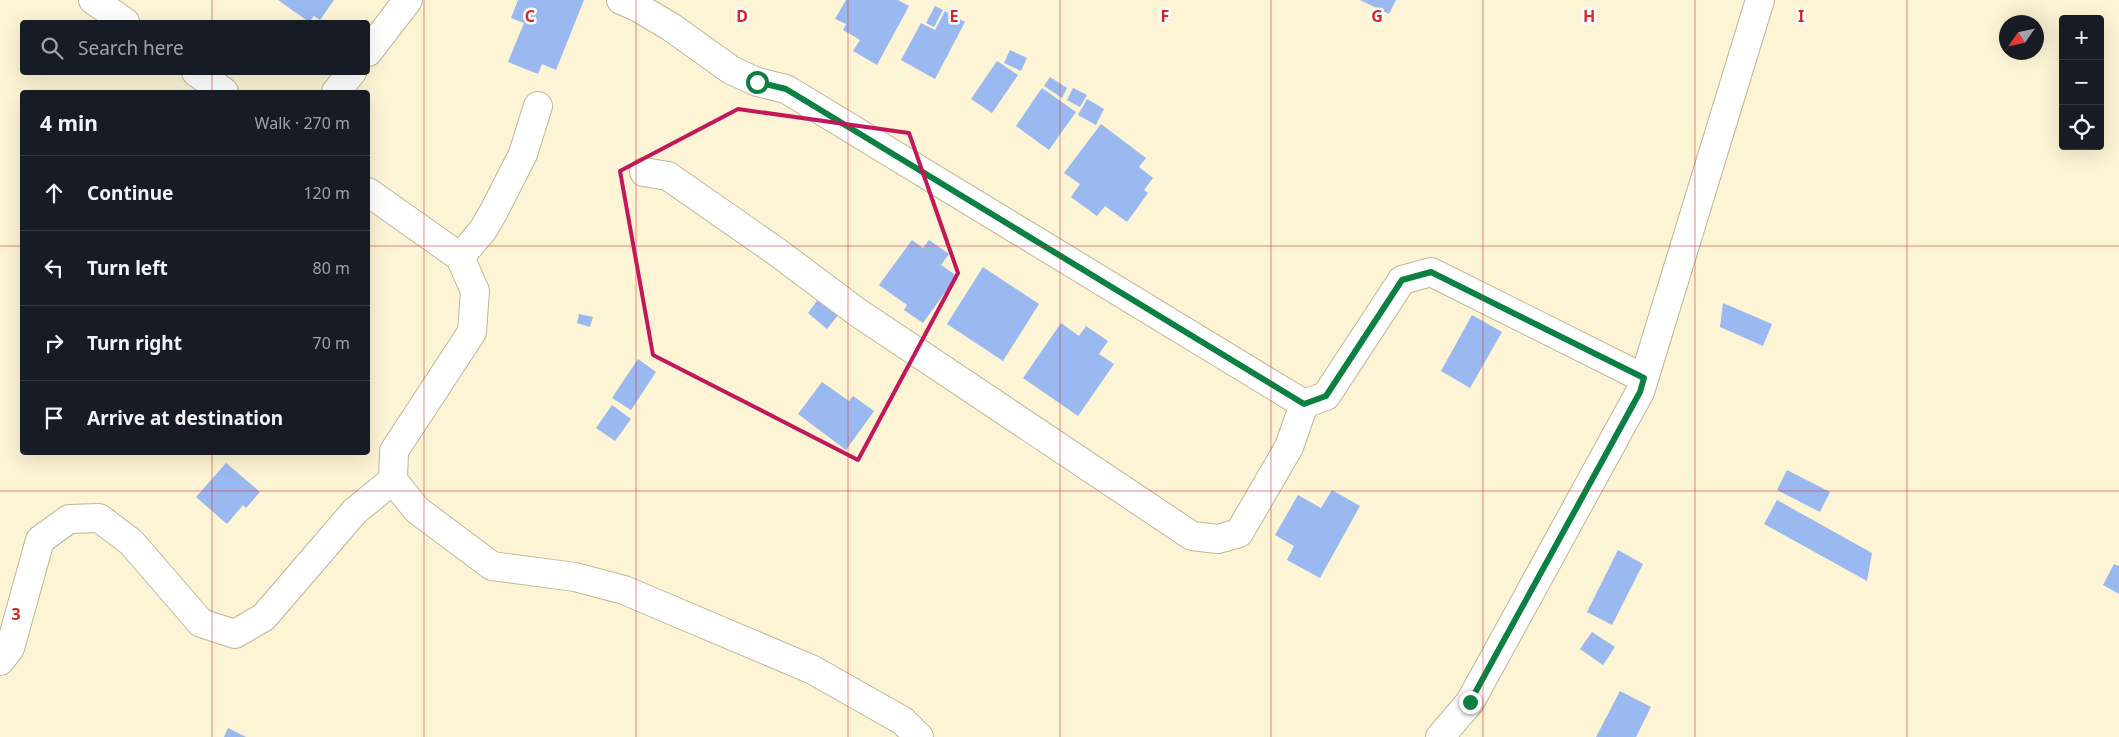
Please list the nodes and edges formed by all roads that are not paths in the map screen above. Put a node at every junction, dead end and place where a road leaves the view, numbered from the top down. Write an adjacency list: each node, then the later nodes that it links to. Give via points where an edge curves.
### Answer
1 (93, 0): 5 (street)
2 (408, 0): 6 (street)
3 (621, 0): 16 (street, via 671,27 731,70 757,82 786,89)
4 (1760, 0): 15 (street)
5 (122, 20)
6 (370, 49)
7 (200, 75): 9 (street)
8 (350, 75): 10 (street)
9 (221, 90)
10 (338, 90)
11 (538, 106): 14 (street, via 524,154 483,230)
12 (644, 172): 16 (street, via 668,176 857,312 1192,536 1218,539 1239,533 1289,447)
13 (370, 193): 14 (street)
14 (460, 257): 17 (street, via 475,291 472,332 394,451)
15 (1644, 378): 16 (street, via 1431,272 1402,280 1326,396); 20 (street, via 1640,392 1470,702)
16 (1304, 404)
17 (393, 480): 18 (street, via 354,511 264,617 235,634 201,623 131,542 99,518 69,519 40,540 10,648); 19 (street, via 417,510 492,566 575,577 624,590 813,670 903,721)
18 (0, 661)
19 (918, 737)
20 (1440, 737)

